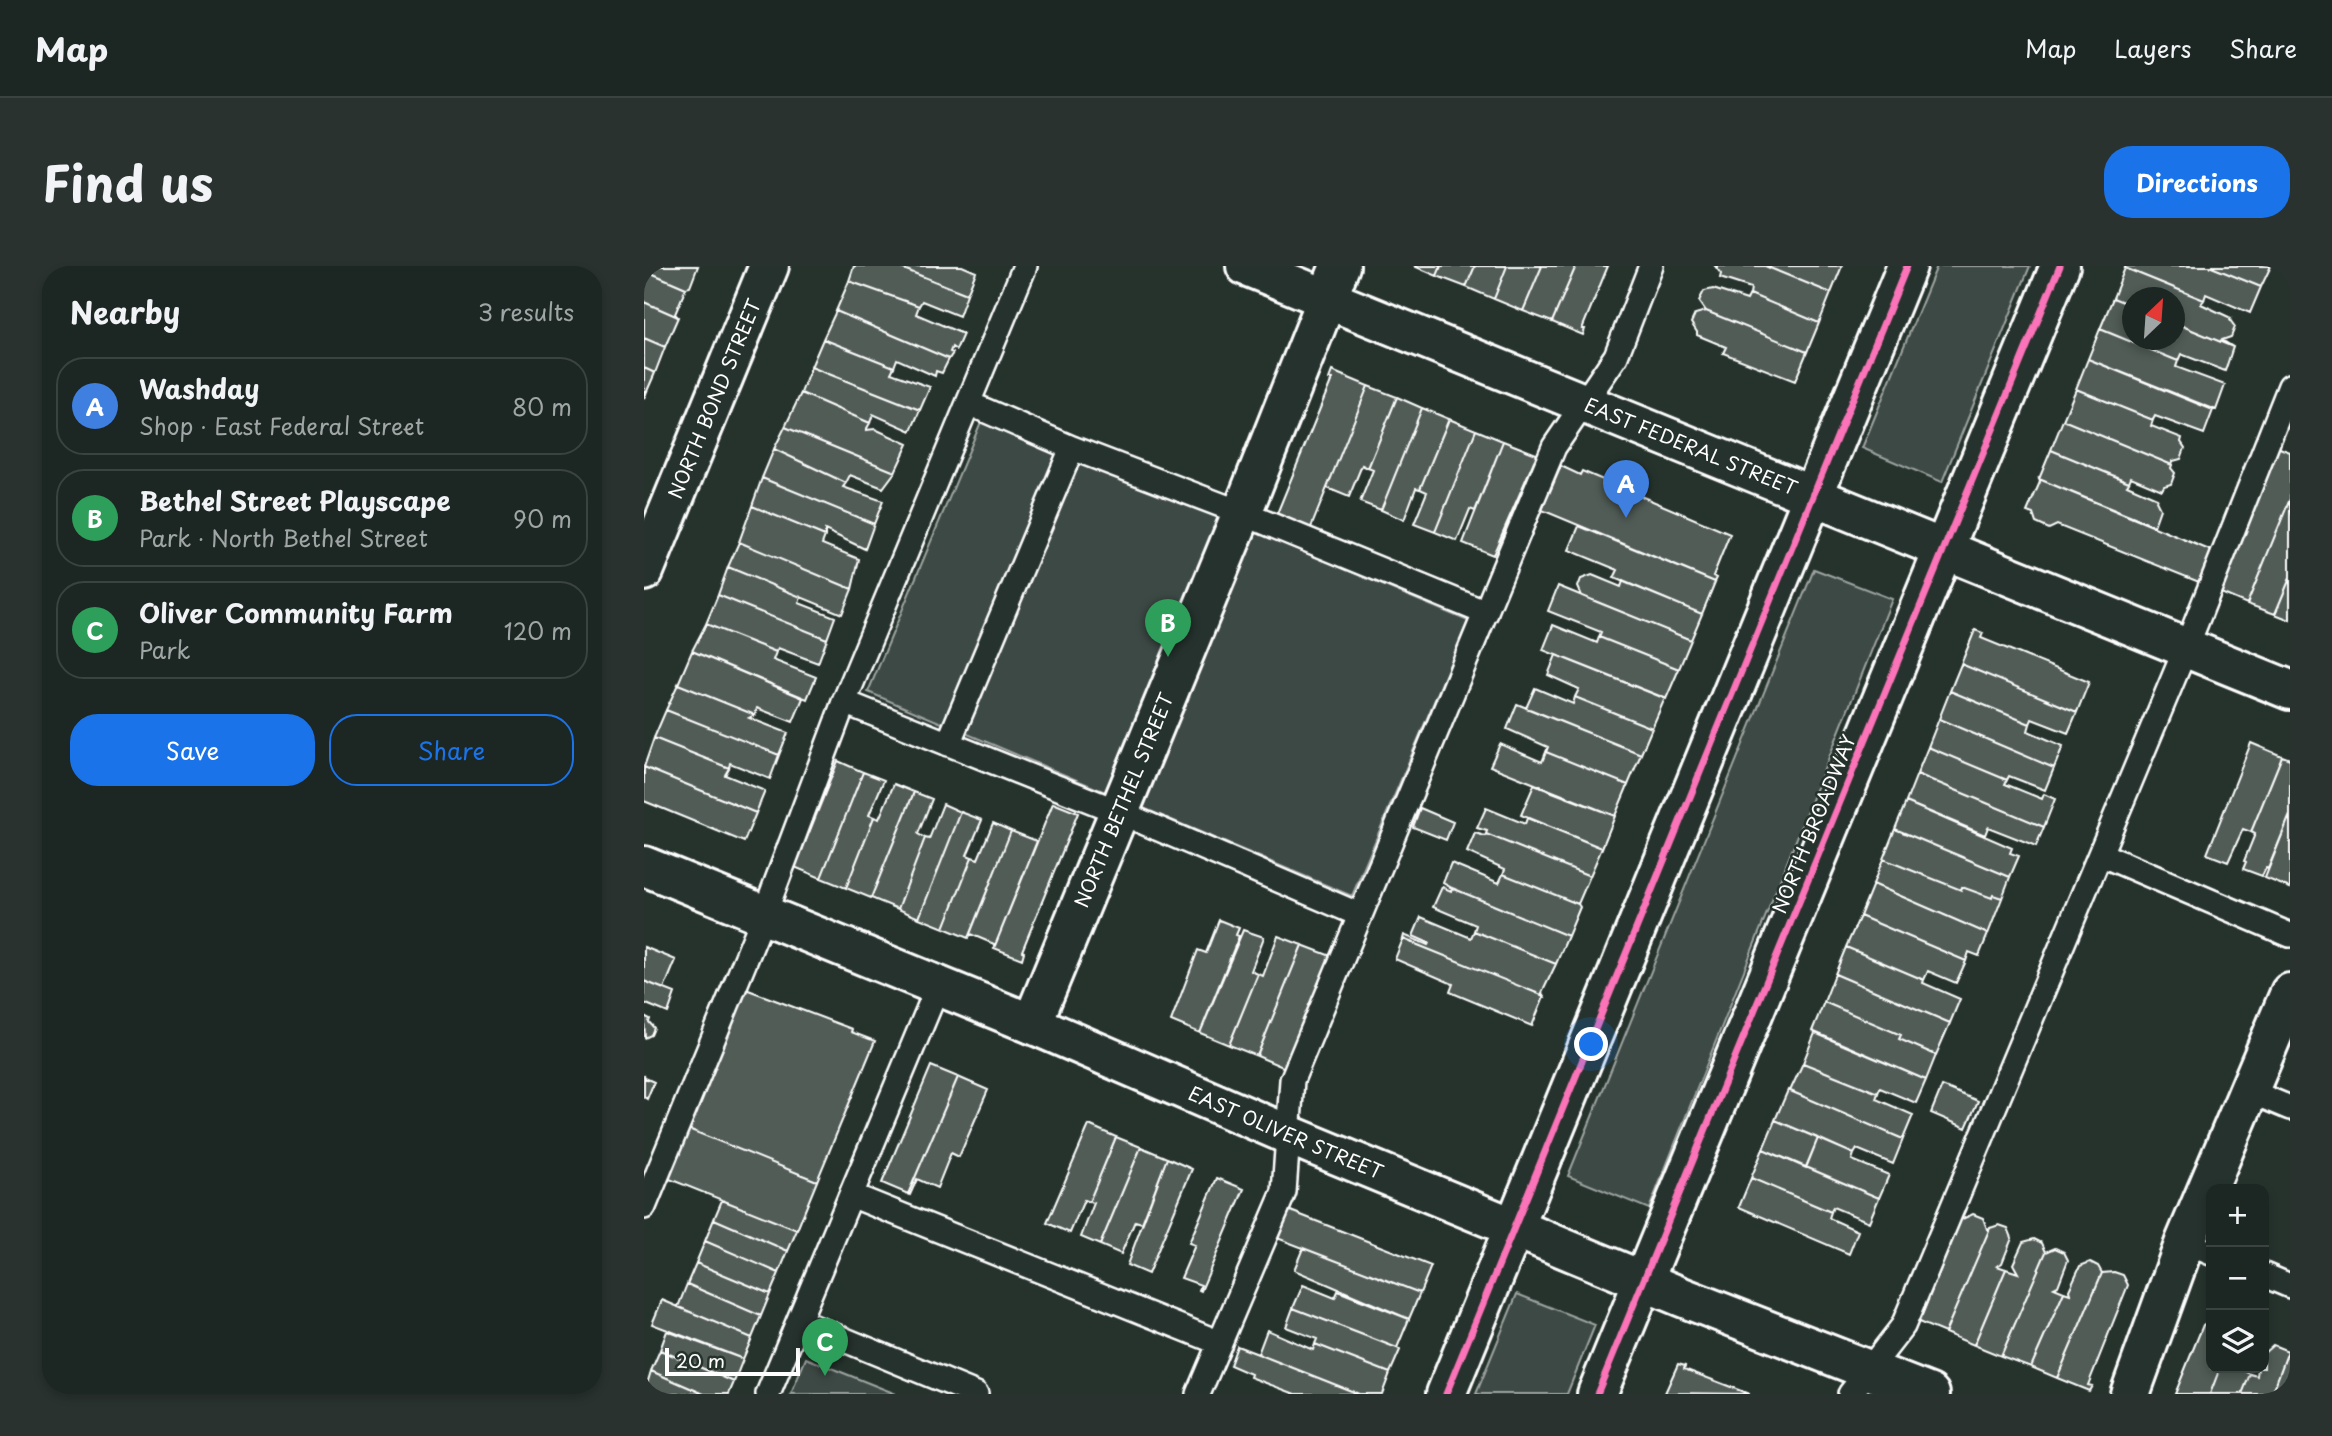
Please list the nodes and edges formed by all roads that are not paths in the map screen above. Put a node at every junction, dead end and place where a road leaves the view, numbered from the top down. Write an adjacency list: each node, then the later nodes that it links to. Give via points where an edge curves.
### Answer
1 (769, 266): 15 (street, NORTH BOND STREET)
2 (1025, 266): 9 (lane)
3 (1246, 266): 7 (street, EAST FEDERAL STREET)
4 (1651, 266): 10 (lane, via 1616,356)
5 (1907, 266): 12 (street)
6 (2060, 266): 14 (street, NORTH BROADWAY)
7 (1334, 282): 10 (street, EAST FEDERAL STREET); 13 (street, NORTH BETHEL STREET)
8 (2290, 386): 17 (lane)
9 (968, 403): 11 (lane); 19 (lane)
10 (1583, 403): 12 (street, EAST FEDERAL STREET); 16 (lane, via 1554,447)
11 (1072, 448): 13 (lane); 20 (lane)
12 (1814, 496): 14 (street, EAST FEDERAL STREET); 35 (street)
13 (1242, 513): 16 (lane); 21 (street, NORTH BETHEL STREET)
14 (1944, 549): 17 (street, EAST FEDERAL STREET); 38 (street, NORTH BROADWAY)
15 (644, 571)
16 (1486, 613): 25 (lane)
17 (2186, 648): 18 (street, EAST FEDERAL STREET); 22 (lane)
18 (2290, 690)
19 (844, 702): 20 (lane); 24 (lane)
20 (948, 744): 21 (lane)
21 (1119, 812): 25 (lane); 29 (street, NORTH BETHEL STREET)
22 (2100, 854): 26 (lane); 42 (lane, via 1903,1326)
23 (644, 866): 24 (street, EAST OLIVER STREET)
24 (764, 915): 27 (street, EAST OLIVER STREET); 34 (lane)
25 (1360, 915): 32 (lane, via 1292,1080)
26 (2290, 935)
27 (938, 986): 29 (street, EAST OLIVER STREET); 33 (lane)
28 (2290, 993): 30 (street)
29 (1032, 1024): 32 (street, EAST OLIVER STREET)
30 (2249, 1091): 31 (lane); 36 (street)
31 (2290, 1108)
32 (1289, 1135): 35 (street, EAST OLIVER STREET); 41 (lane, via 1284,1192)
33 (851, 1195): 40 (lane); 41 (lane)
34 (644, 1207)
35 (1515, 1227): 38 (street, EAST OLIVER STREET); 46 (street)
36 (2198, 1247): 49 (street)
37 (2269, 1277): 39 (lane)
38 (1644, 1280): 42 (street, EAST OLIVER STREET); 47 (street, NORTH BROADWAY)
39 (2290, 1286)
40 (799, 1321): 43 (lane); 44 (lane)
41 (1220, 1343): 45 (lane)
42 (1859, 1381): 48 (street, EAST OLIVER STREET)
43 (768, 1394)
44 (976, 1394)
45 (1198, 1394)
46 (1446, 1394)
47 (1597, 1394)
48 (1930, 1394)
49 (2130, 1394)

